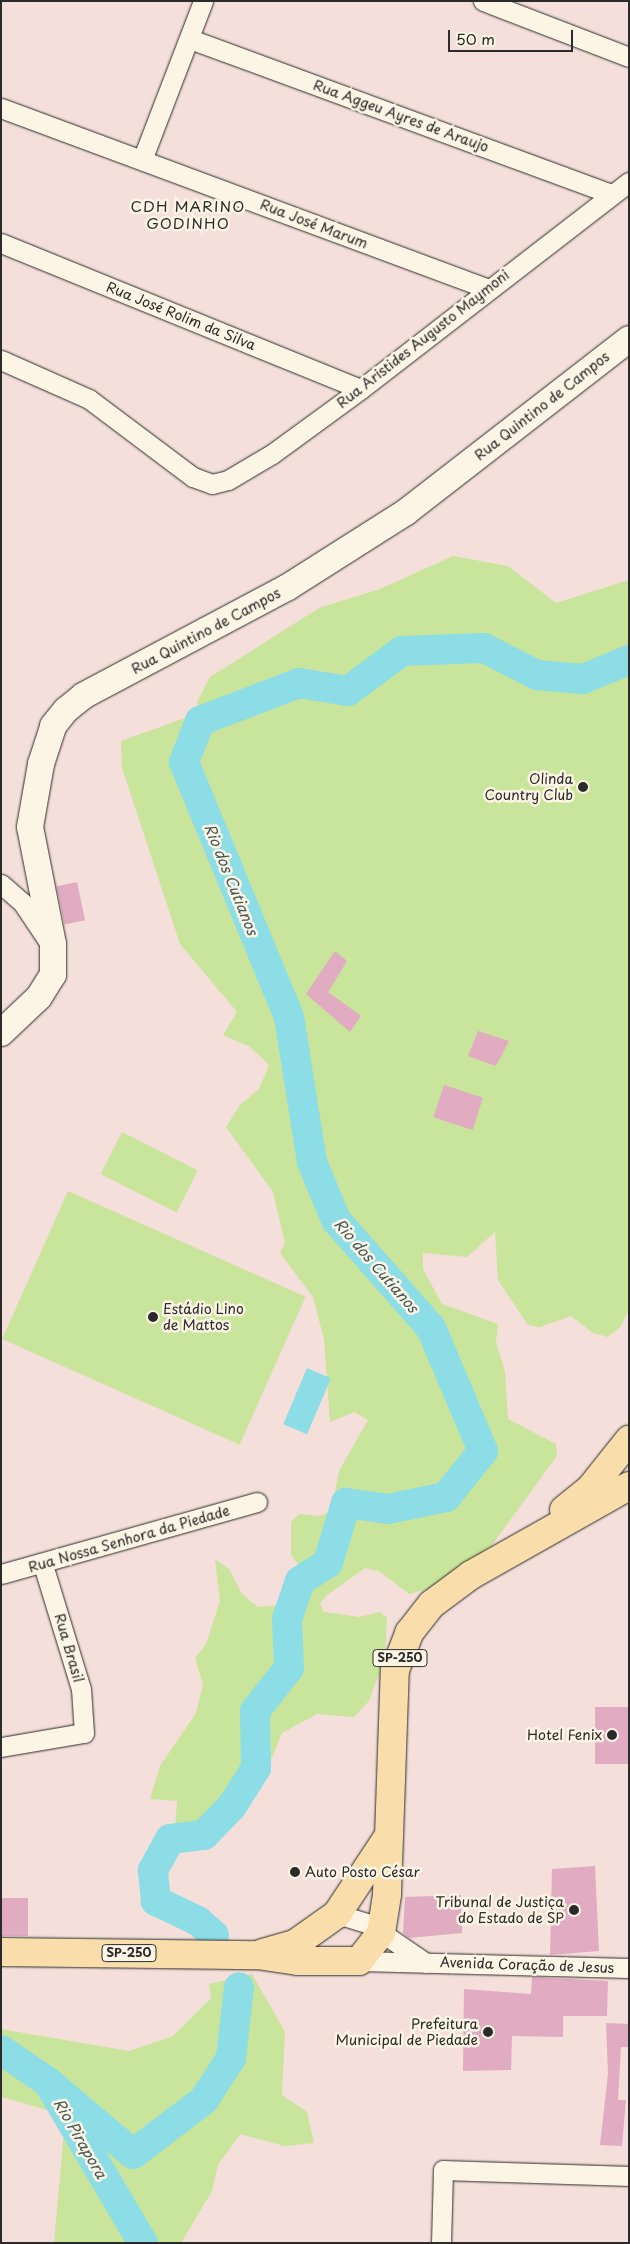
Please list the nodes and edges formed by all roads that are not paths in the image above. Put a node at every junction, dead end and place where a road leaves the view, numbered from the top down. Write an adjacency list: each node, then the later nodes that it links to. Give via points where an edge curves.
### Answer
1 (203, 1): 3 (street)
2 (483, 1): 4 (street)
3 (190, 39): 6 (street); 8 (street, Rua Aggeu Ayres de Araujo)
4 (629, 57)
5 (1, 108): 6 (street, Rua José Marum)
6 (142, 160): 10 (street, Rua José Marum)
7 (629, 182): 8 (street, Rua Aristides Augusto Maymoni)
8 (612, 194): 10 (street, Rua Aristides Augusto Maymoni)
9 (1, 243): 13 (street, Rua José Rolim da Silva)
10 (486, 288): 13 (street, Rua Aristides Augusto Maymoni)
11 (629, 339): 15 (main road, Rua Quintino de Campos, via 406,512 288,587 83,696 66,710 53,726 41,764 30,827)
12 (1, 360): 13 (street, Rua Aristides Augusto Maymoni, via 89,399 193,478 212,484 228,480 272,454)
13 (361, 389)
14 (1, 884): 15 (street, via 22,902)
15 (55, 957): 16 (main road, Rua Quintino de Campos, via 47,987)
16 (1, 1033)
17 (628, 1448): 20 (main road, SP-250, via 590,1489)
18 (629, 1486): 20 (main road, SP-250)
19 (257, 1502): 21 (street, Rua Nossa Senhora da Piedade)
20 (528, 1539): 24 (main road, SP-250, via 432,1604 409,1634 395,1670)
21 (43, 1565): 22 (street, Rua Nossa Senhora da Piedade); 23 (street, Rua Brasil, via 81,1689 84,1733)
22 (1, 1574)
23 (1, 1747)
24 (388, 1836): 25 (main road, SP-250, via 363,1881); 26 (main road, SP-250)
25 (337, 1914): 26 (street, Avenida Coração de Jesus, via 356,1917); 28 (main road, SP-250, via 295,1944)
26 (381, 1933): 29 (main road); 30 (street, Avenida Coração de Jesus)
27 (1, 1952): 28 (main road, SP-250)
28 (257, 1955): 29 (main road, Avenida Coração de Jesus, via 298,1961)
29 (359, 1961): 30 (street, Avenida Coração de Jesus)
30 (426, 1963): 31 (street, Avenida Coração de Jesus)
31 (629, 1968)
32 (629, 2176): 33 (street, via 444,2170)
33 (441, 2243)

